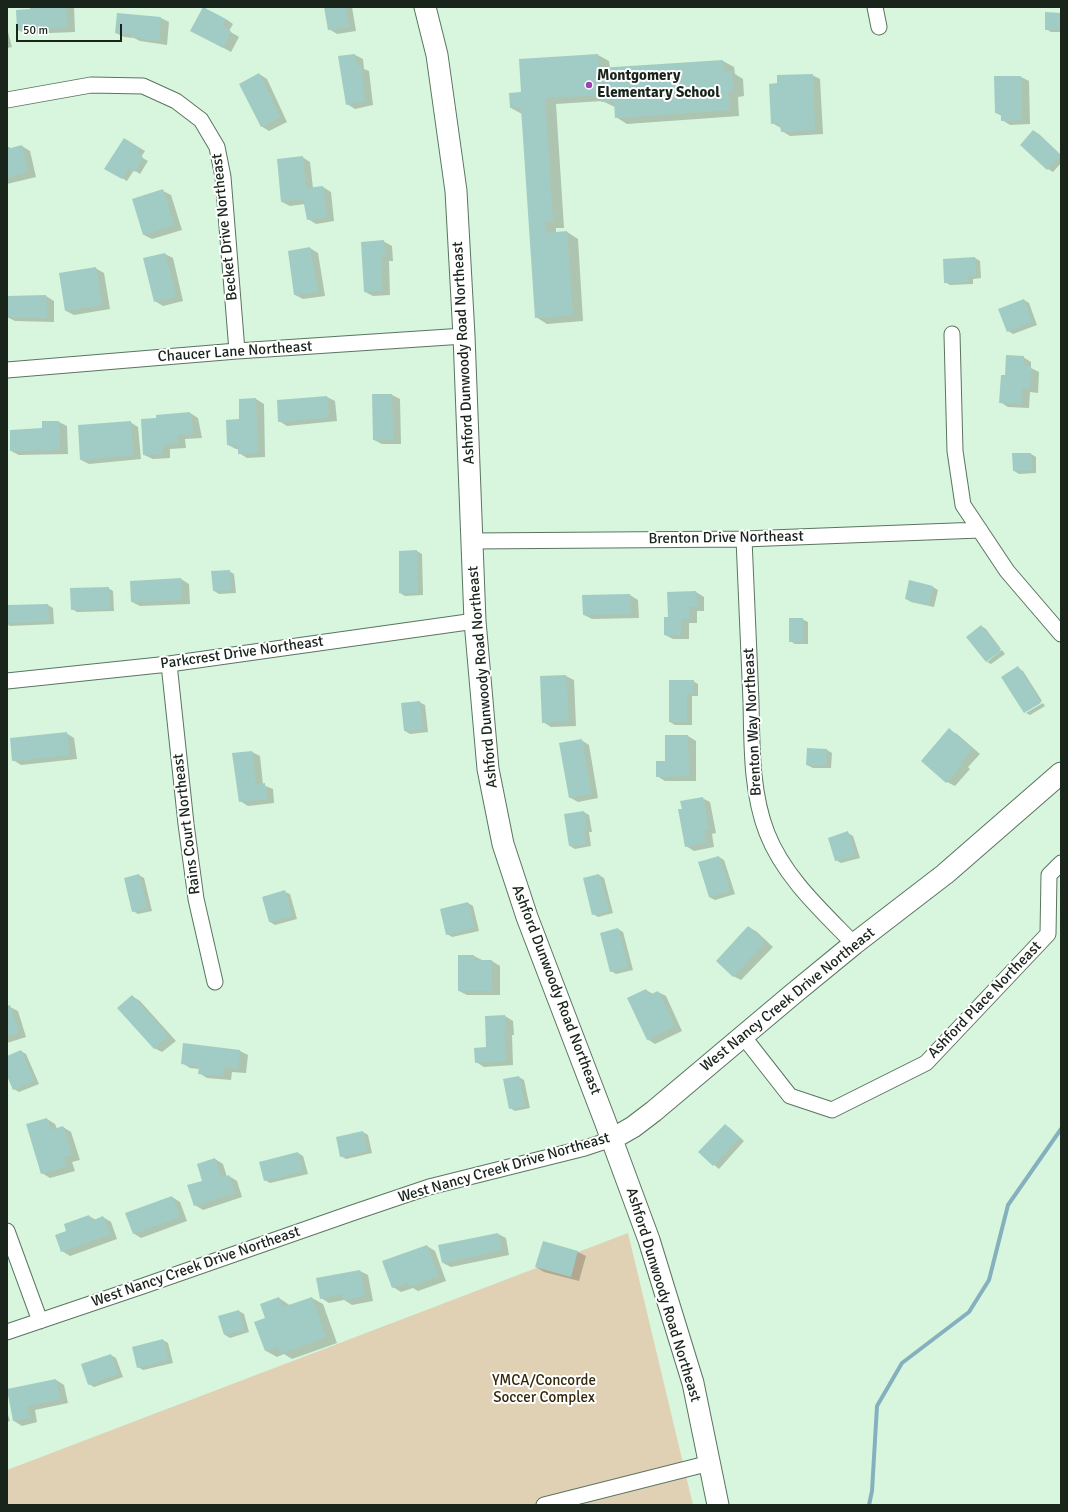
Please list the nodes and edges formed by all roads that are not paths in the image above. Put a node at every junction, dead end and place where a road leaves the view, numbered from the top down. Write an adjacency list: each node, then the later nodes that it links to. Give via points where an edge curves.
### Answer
1 (425, 7): 6 (main road, Ashford Dunwoody Road Northeast, via 437,55 456,191)
2 (875, 7): 3 (street)
3 (879, 26)
4 (7, 100): 7 (street, Becket Drive Northeast, via 91,85 143,86 176,101 201,120 217,147 223,177)
5 (952, 334): 9 (street, via 955,451 963,505)
6 (464, 336): 7 (street, Chaucer Lane Northeast); 11 (main road, Ashford Dunwoody Road Northeast)
7 (237, 351): 8 (street, Chaucer Lane Northeast)
8 (7, 370)
9 (980, 530): 10 (street, Brenton Drive Northeast); 13 (street, via 1007,571)
10 (744, 539): 11 (street, Brenton Drive Northeast); 18 (street, Brenton Way Northeast, via 753,763 757,802 767,834 782,862 805,893)
11 (472, 541): 12 (main road, Ashford Dunwoody Road Northeast)
12 (475, 621): 14 (street, Parkcrest Drive Northeast); 21 (main road, Ashford Dunwoody Road Northeast, via 488,769 503,844 527,917)
13 (1061, 634)
14 (169, 664): 15 (street, Parkcrest Drive Northeast); 19 (street, Rains Court Northeast, via 196,899)
15 (7, 681)
16 (1061, 773): 18 (main road, West Nancy Creek Drive Northeast, via 945,874)
17 (1061, 863): 20 (street, Ashford Place Northeast, via 1049,875 1048,934 926,1063 832,1110 790,1096)
18 (854, 944): 20 (main road, West Nancy Creek Drive Northeast)
19 (216, 982)
20 (743, 1036): 21 (main road, West Nancy Creek Drive Northeast, via 654,1111)
21 (612, 1139): 23 (street, West Nancy Creek Drive Northeast, via 586,1148 429,1187); 25 (main road, Ashford Dunwoody Road Northeast, via 649,1240 693,1383)
22 (7, 1231): 23 (street)
23 (40, 1321): 24 (street, West Nancy Creek Drive Northeast)
24 (7, 1332)
25 (710, 1463): 26 (street); 27 (main road, Ashford Dunwoody Road Northeast)
26 (544, 1505)
27 (718, 1505)

